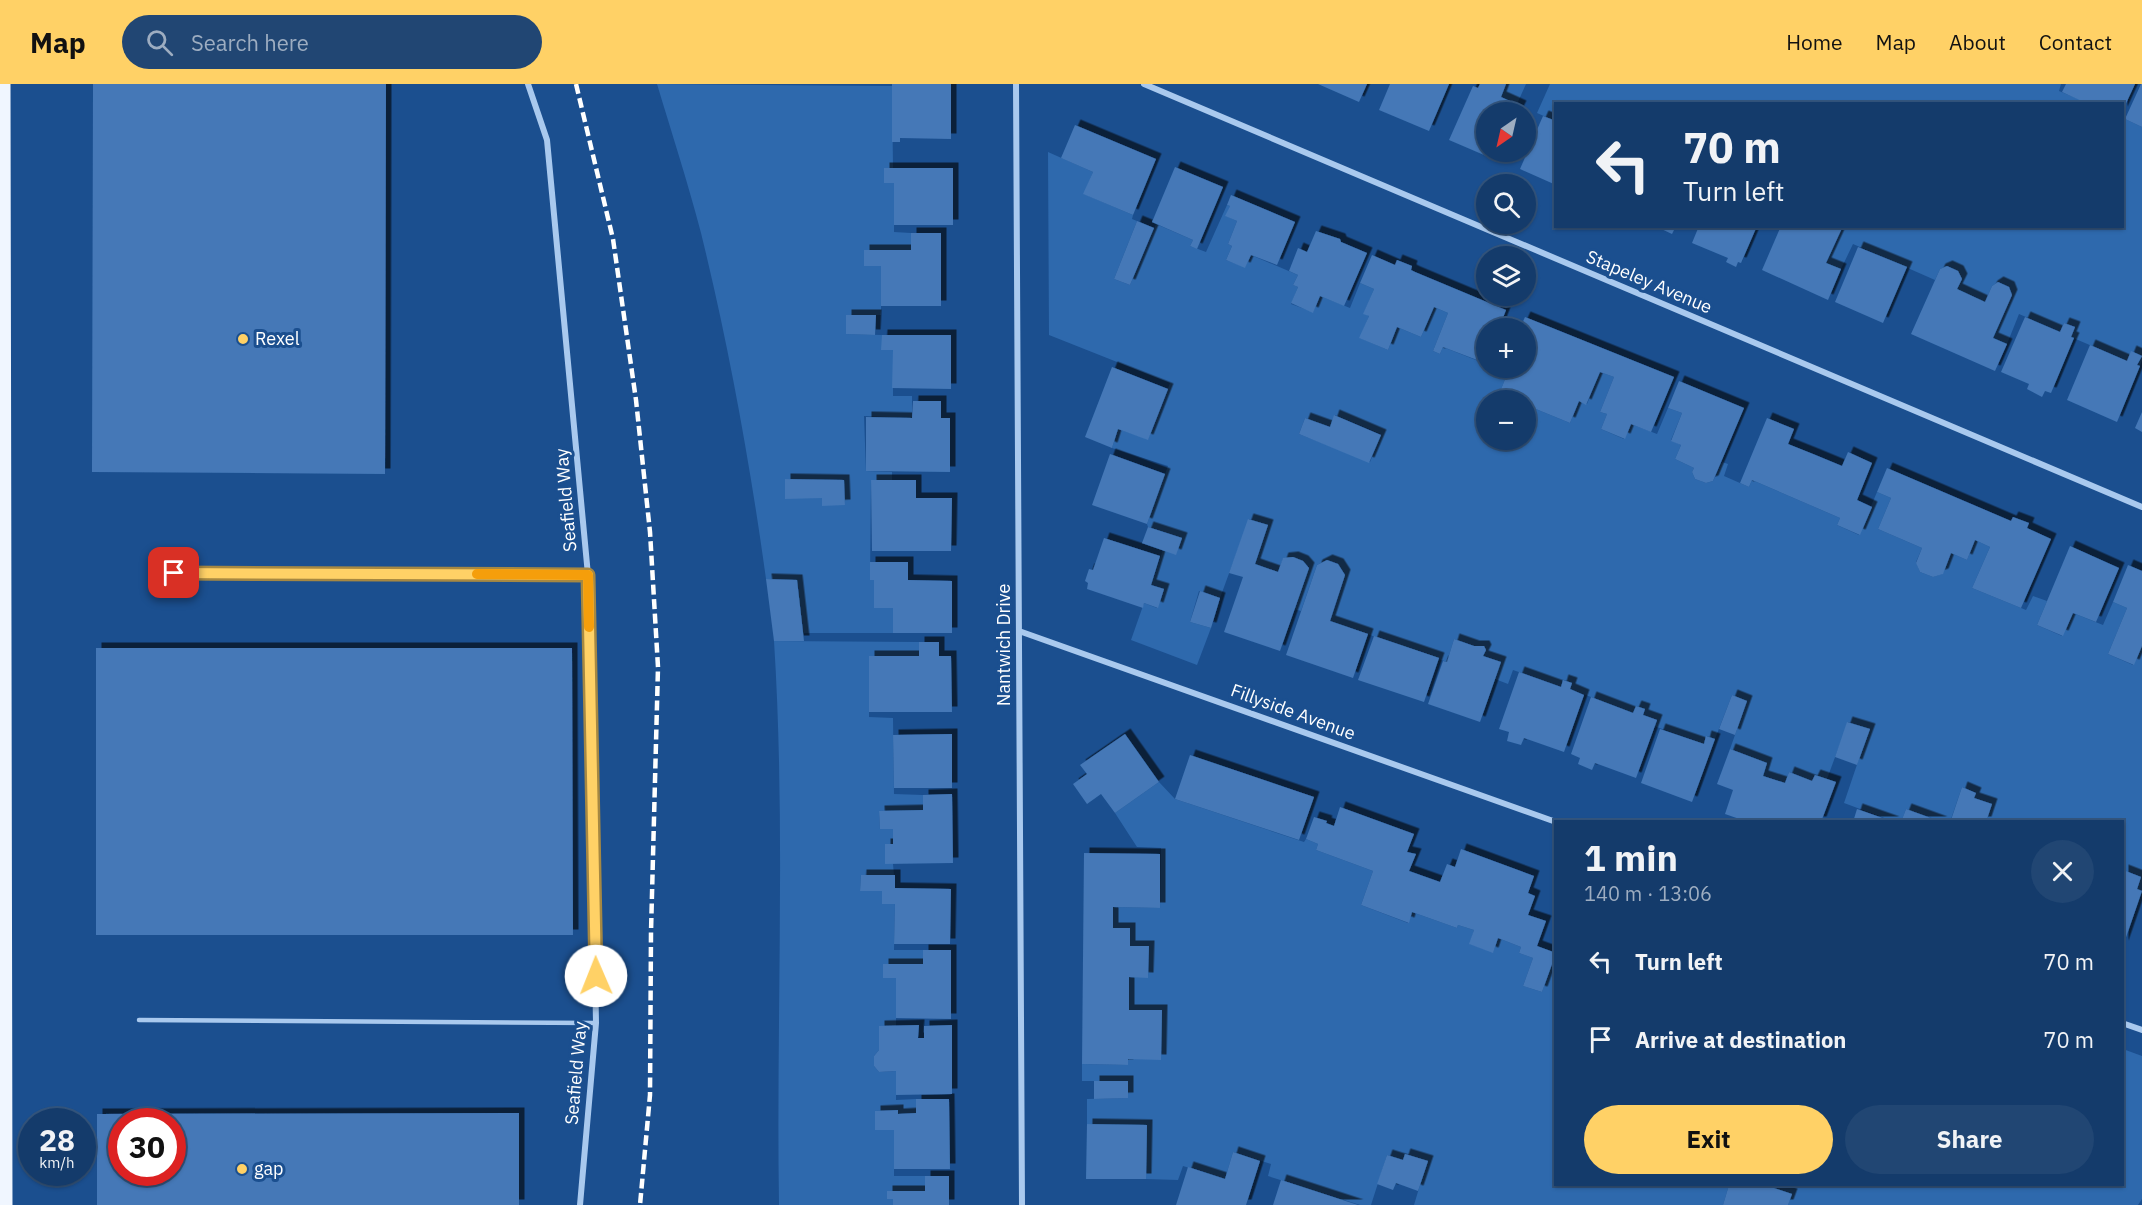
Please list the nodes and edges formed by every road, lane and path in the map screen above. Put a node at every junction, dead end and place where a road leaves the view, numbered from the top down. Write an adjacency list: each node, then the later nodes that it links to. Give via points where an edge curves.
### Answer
1 (3, 84): 14 (main road)
2 (528, 84): 7 (street, Seafield Way, via 547,140)
3 (1016, 84): 8 (street, Nantwich Drive)
4 (1144, 84): 5 (street, Stapeley Avenue)
5 (2142, 507)
6 (152, 573): 7 (lane)
7 (588, 575): 11 (street, Seafield Way)
8 (1019, 631): 9 (street, Fillyside Avenue); 17 (street, Nantwich Drive)
9 (1554, 821)
10 (139, 1020): 11 (lane)
11 (596, 1023): 16 (street, Seafield Way)
12 (2124, 1024): 13 (street)
13 (2142, 1030)
14 (2, 1051): 15 (main road)
15 (5, 1205)
16 (580, 1205)
17 (1022, 1205)

